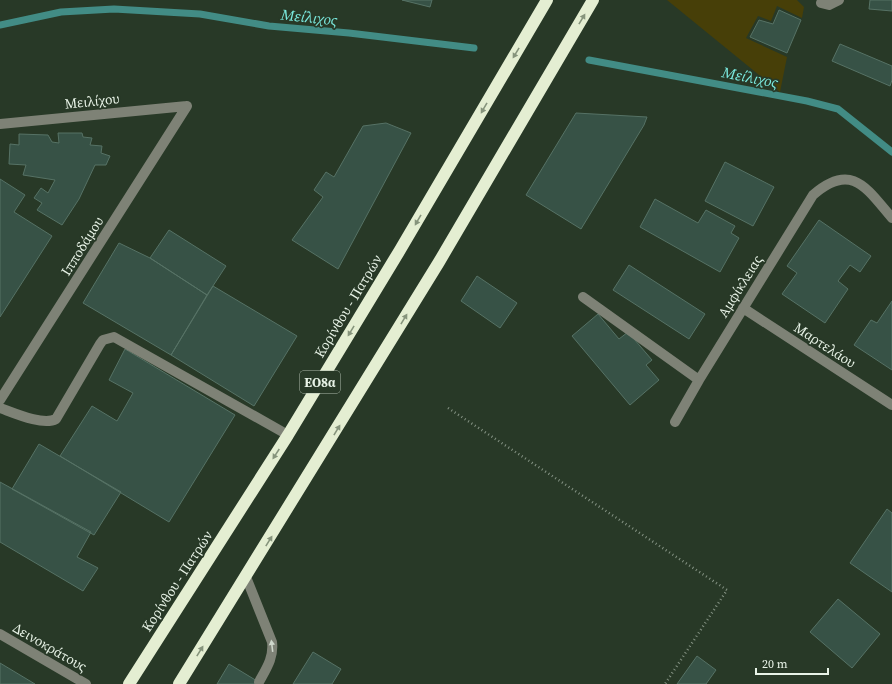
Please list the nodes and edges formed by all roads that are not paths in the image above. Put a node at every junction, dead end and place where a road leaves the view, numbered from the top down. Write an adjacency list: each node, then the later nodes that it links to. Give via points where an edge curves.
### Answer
1 (547, 0): 15 (highway, Κορίνθου - Πατρών / ΕΟ8α, one-way to 15)
2 (593, 0): 16 (highway, ΕΟ8α, one-way to 2, via 439,262)
3 (839, 0): 4 (street, via 829,5)
4 (821, 4)
5 (187, 106): 6 (street, Μειλίχου); 11 (street, Ιπποδάμου)
6 (0, 124)
7 (892, 218): 9 (street, Αμφίκλειας, via 859,183 842,180 826,185 813,195)
8 (583, 297): 10 (street)
9 (743, 308): 10 (street, Αμφίκλειας); 12 (street, Μαρτελάου)
10 (699, 380): 14 (street, Αμφίκλειας)
11 (0, 400)
12 (892, 405)
13 (0, 408): 15 (street, via 43,421 52,421 100,344 114,337)
14 (675, 422)
15 (288, 435): 20 (highway, Κορίνθου - Πατρών / ΕΟ8α, one-way to 20)
16 (246, 577): 18 (street, one-way to 16, via 270,662 273,649); 21 (highway, ΕΟ8α, one-way to 16)
17 (0, 634): 19 (street, Δεινοκράτους)
18 (259, 682)
19 (86, 684)
20 (129, 684)
21 (179, 684)

